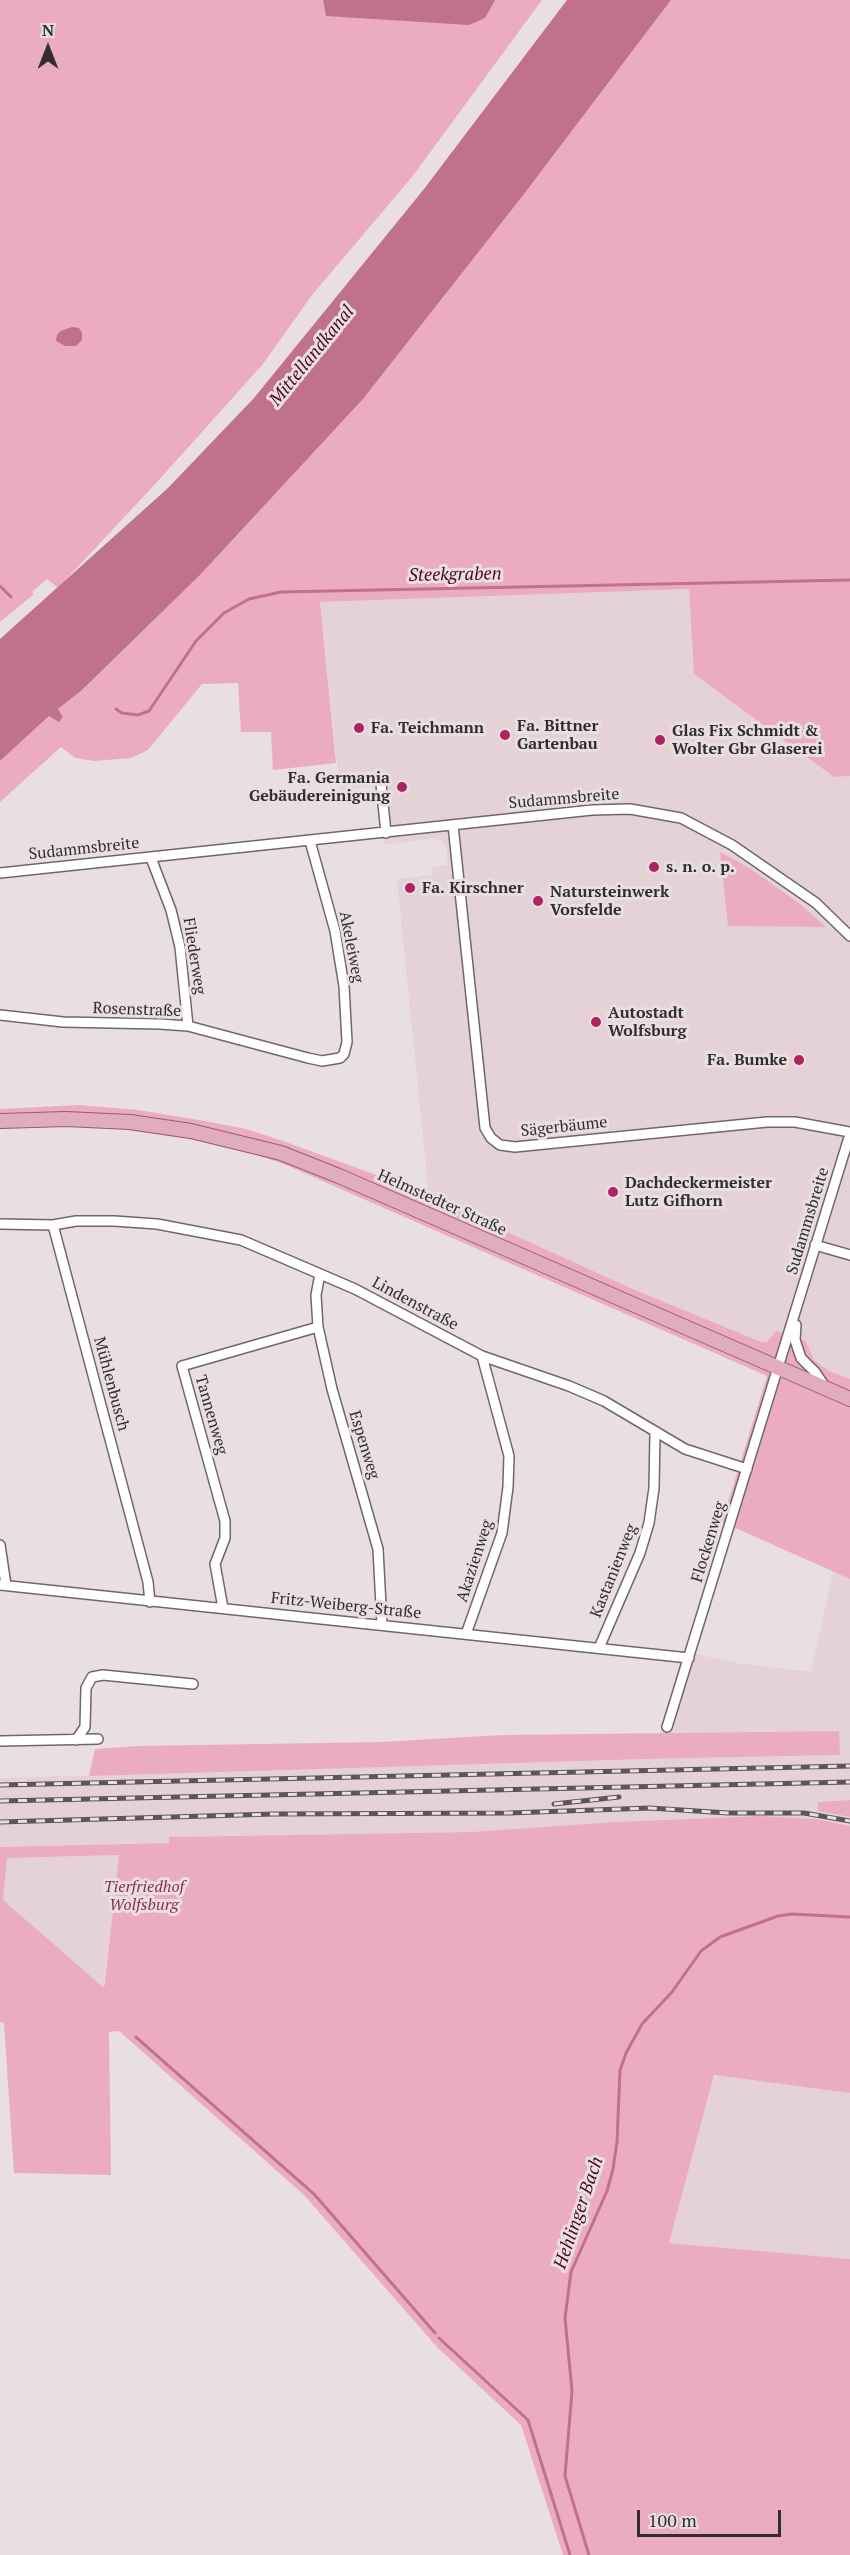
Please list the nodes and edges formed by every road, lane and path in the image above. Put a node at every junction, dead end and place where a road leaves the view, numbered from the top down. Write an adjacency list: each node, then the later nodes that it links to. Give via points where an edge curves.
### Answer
1 (381, 783): 3 (street)
2 (453, 825): 3 (street, Sudammsbreite); 7 (street, Sudammsbreite, via 630,808 681,818 732,845 805,895); 12 (street, Sägerbäume, via 485,1128 490,1138 500,1145 515,1147 767,1122 795,1122)
3 (386, 833): 4 (street, Sudammsbreite)
4 (310, 841): 5 (street, Sudammsbreite); 10 (street, Akeleiweg, via 335,931 344,986 347,1042)
5 (151, 858): 6 (street, Sudammsbreite); 9 (street, Fliederweg, via 180,947)
6 (0, 873)
7 (850, 936)
8 (0, 1015): 9 (street, Rosenstraße, via 63,1022)
9 (188, 1026): 10 (street, Rosenstraße, via 322,1061)
10 (340, 1058)
11 (0, 1122): 21 (main road, Helmstedter Straße, via 130,1122 191,1131 281,1153)
12 (850, 1133): 15 (street, Sudammsbreite)
13 (0, 1224): 14 (street)
14 (53, 1226): 17 (street, Lindenstraße, via 76,1221 114,1221 198,1231 241,1240); 28 (street, Mühlenbusch, via 148,1582)
15 (815, 1245): 16 (street); 18 (street, Sudammsbreite)
16 (850, 1255)
17 (320, 1274): 19 (street, Espenweg, via 316,1295); 20 (street, Lindenstraße, via 355,1288)
18 (795, 1317): 21 (street, Sudammsbreite); 22 (street, Sudammsbreite, via 795,1340 801,1358)
19 (318, 1327): 29 (street, Tannenweg, via 182,1366 225,1521 225,1538 215,1564); 30 (street, Espenweg, via 378,1549)
20 (482, 1356): 24 (street, Lindenstraße, via 604,1401); 31 (street, Akazienweg, via 509,1456 508,1487 502,1533)
21 (777, 1365): 22 (main road, Helmstedter Straße); 25 (street, Flockenweg)
22 (826, 1388): 23 (main road, Helmstedter Straße)
23 (850, 1399)
24 (655, 1433): 25 (street, Lindenstraße, via 685,1449); 32 (street, Kastanienweg, via 649,1523)
25 (747, 1469): 33 (street, Flockenweg)
26 (0, 1545): 27 (street)
27 (3, 1585): 28 (street, Fritz-Weiberg-Straße)
28 (150, 1602): 29 (street, Fritz-Weiberg-Straße)
29 (223, 1608): 30 (street, Fritz-Weiberg-Straße)
30 (382, 1625): 31 (street, Fritz-Weiberg-Straße)
31 (466, 1634): 32 (street, Fritz-Weiberg-Straße)
32 (599, 1648): 33 (street, Fritz-Weiberg-Straße)
33 (689, 1658): 35 (street, Flockenweg)
34 (193, 1684): 37 (street, via 92,1677 86,1688 85,1727)
35 (667, 1727)
36 (98, 1739): 37 (street)
37 (76, 1740): 38 (street)
38 (0, 1741)

